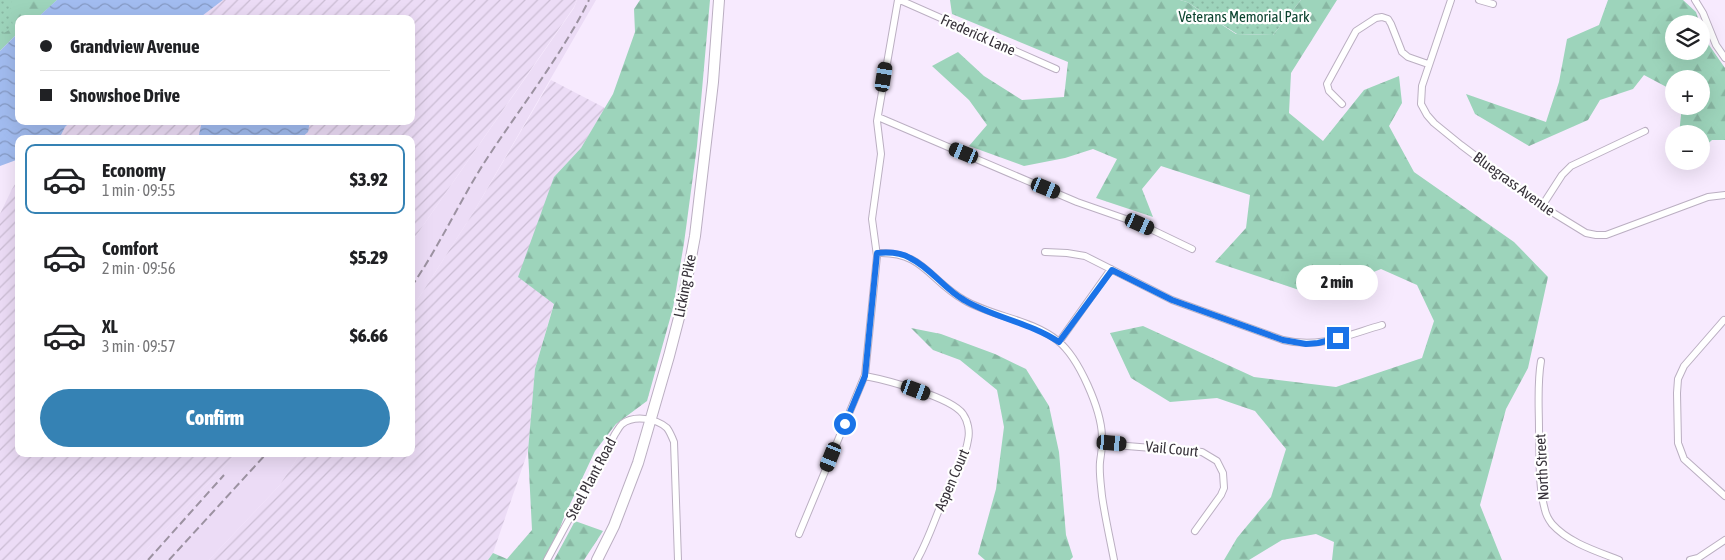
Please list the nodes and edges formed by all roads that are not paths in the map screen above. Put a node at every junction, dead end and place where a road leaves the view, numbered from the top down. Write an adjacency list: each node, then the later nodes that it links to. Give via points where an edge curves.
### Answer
1 (719, 0): 24 (main road, Licking Pike, via 695,236 680,314)
2 (899, 0): 9 (street, Frederick Lane); 11 (street)
3 (1451, 0): 8 (street, Bluegrass Avenue)
4 (1479, 0): 6 (street)
5 (1695, 0): 7 (street)
6 (1493, 4)
7 (1725, 58)
8 (1428, 64): 10 (street, via 1402,52 1388,18 1382,16 1367,22 1356,31 1327,84); 14 (street, Bluegrass Avenue, via 1421,100 1431,120)
9 (1056, 69)
10 (1342, 104)
11 (878, 117): 15 (street, via 1077,202 1140,224); 17 (street, via 881,154 872,218)
12 (1645, 131): 14 (street, via 1571,166)
13 (1725, 195): 14 (street, Bluegrass Avenue, via 1708,196 1602,235 1586,233)
14 (1542, 206)
15 (1192, 249)
16 (1045, 252): 18 (street, via 1084,256)
17 (877, 253): 21 (street, via 890,252 909,257 962,299 1034,327); 23 (street)
18 (1112, 270): 20 (street, via 1172,300 1283,340 1318,343); 21 (street)
19 (1724, 320): 26 (street, via 1684,366 1678,379 1677,393 1678,443 1684,459)
20 (1382, 325)
21 (1059, 342): 25 (street, via 1068,352 1096,404)
22 (1541, 361): 35 (street, North Street, via 1538,378 1540,459 1545,511 1551,523 1565,536)
23 (865, 376): 28 (street); 33 (street, Aspen Court, via 952,404 963,414 968,426 964,456)
24 (650, 420): 30 (street, Steel Plant Road, via 631,420 622,424); 31 (main road, Licking Pike, via 638,463); 32 (street, via 666,428 674,442)
25 (1102, 444): 27 (street, Vail Court, via 1202,452 1217,461 1223,473 1224,488); 34 (street, via 1102,496)
26 (1725, 496)
27 (1195, 531)
28 (799, 534)
29 (1725, 540): 36 (street)
30 (547, 560)
31 (597, 560)
32 (678, 560)
33 (917, 560)
34 (1114, 560)
35 (1619, 560)
36 (1694, 560)

